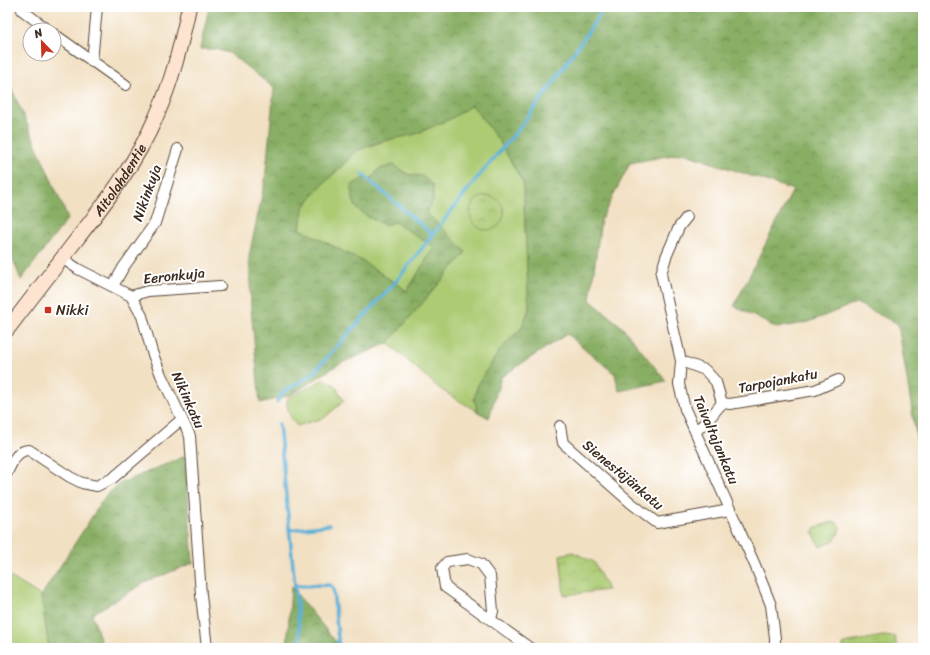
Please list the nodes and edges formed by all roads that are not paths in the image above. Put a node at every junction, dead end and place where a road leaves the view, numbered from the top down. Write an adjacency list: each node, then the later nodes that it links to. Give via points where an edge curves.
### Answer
1 (97, 7): 6 (street)
2 (189, 7): 10 (main road, Aitolahdentie, via 171,79 139,151 117,186)
3 (22, 10): 4 (street)
4 (38, 22)
5 (62, 40): 6 (street)
6 (92, 62): 7 (street)
7 (126, 85)
8 (178, 148): 11 (street, Nikinkuja, via 155,222 122,268)
9 (687, 217): 15 (street, Taivaltajankatu, via 679,227 661,274)
10 (62, 258): 11 (street); 14 (main road, Aitolahdentie)
11 (113, 286): 13 (street)
12 (220, 286): 13 (street, Eeronkuja, via 148,291)
13 (131, 296): 18 (street, Nikinkatu, via 142,316 161,375)
14 (7, 330)
15 (681, 361): 17 (street, Tarpojankatu, via 705,370 716,382); 20 (street, Taivaltajankatu, via 679,384)
16 (838, 380): 17 (street, Tarpojankatu, via 815,390 730,404)
17 (722, 403): 20 (street, Tarpojankatu)
18 (182, 419): 21 (street, via 113,478 97,486 70,477 29,450 23,450 16,456); 24 (street, Nikinkatu, via 190,436)
19 (560, 426): 22 (street, Sienestäjänkatu, via 563,443 657,523)
20 (696, 431): 22 (street, Taivaltajankatu)
21 (7, 473)
22 (730, 510): 26 (street, Taivaltajankatu, via 771,605)
23 (491, 620): 23 (street, via 445,587 442,568 447,562 468,559 481,564 490,576 493,611); 25 (street)
24 (207, 648)
25 (530, 648)
26 (775, 648)

